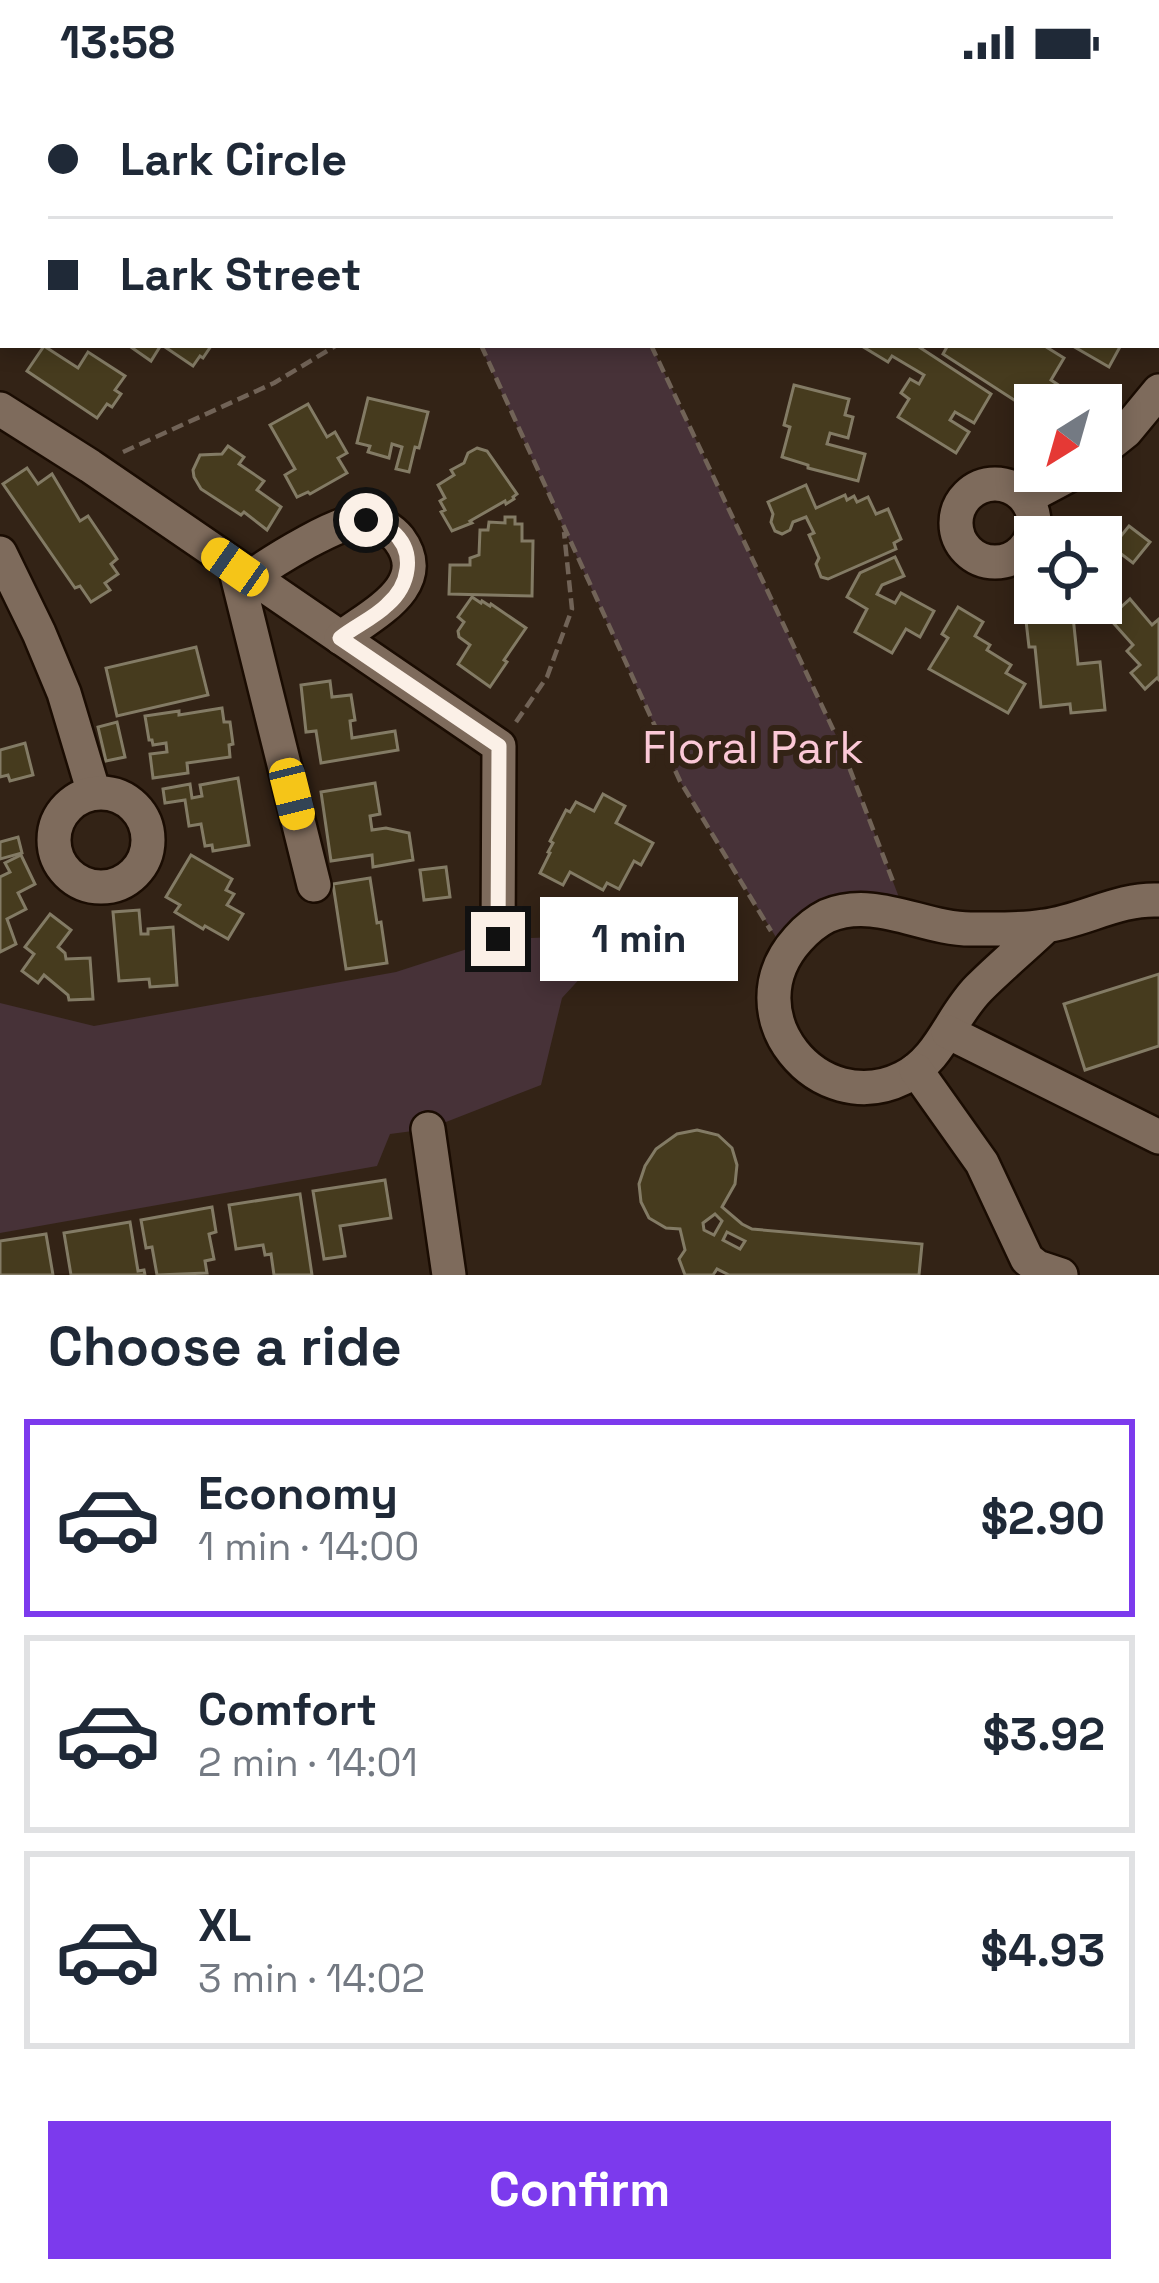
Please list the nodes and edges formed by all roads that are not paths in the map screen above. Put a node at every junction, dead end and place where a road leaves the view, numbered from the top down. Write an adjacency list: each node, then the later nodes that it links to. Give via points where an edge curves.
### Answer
1 (1159, 392): 3 (street)
2 (0, 409): 7 (street)
3 (1122, 434)
4 (1037, 492): 5 (street)
5 (1026, 498)
6 (0, 553): 9 (street, via 64,693)
7 (243, 573): 8 (street); 8 (street, via 349,523 390,529 403,544 407,577 386,608); 10 (street)
8 (340, 638): 13 (street, via 499,746)
9 (94, 793)
10 (314, 884)
11 (1159, 900): 12 (street, via 1136,898)
12 (1046, 926): 14 (street, via 977,989); 15 (street, via 948,929 852,910 827,916 785,953 774,1006 797,1057 845,1085 873,1087)
13 (498, 939)
14 (948, 1032): 15 (street); 17 (street)
15 (916, 1070): 19 (street, via 982,1163 1027,1259)
16 (428, 1129): 18 (street)
17 (1159, 1137)
18 (449, 1275)
19 (1061, 1275)

